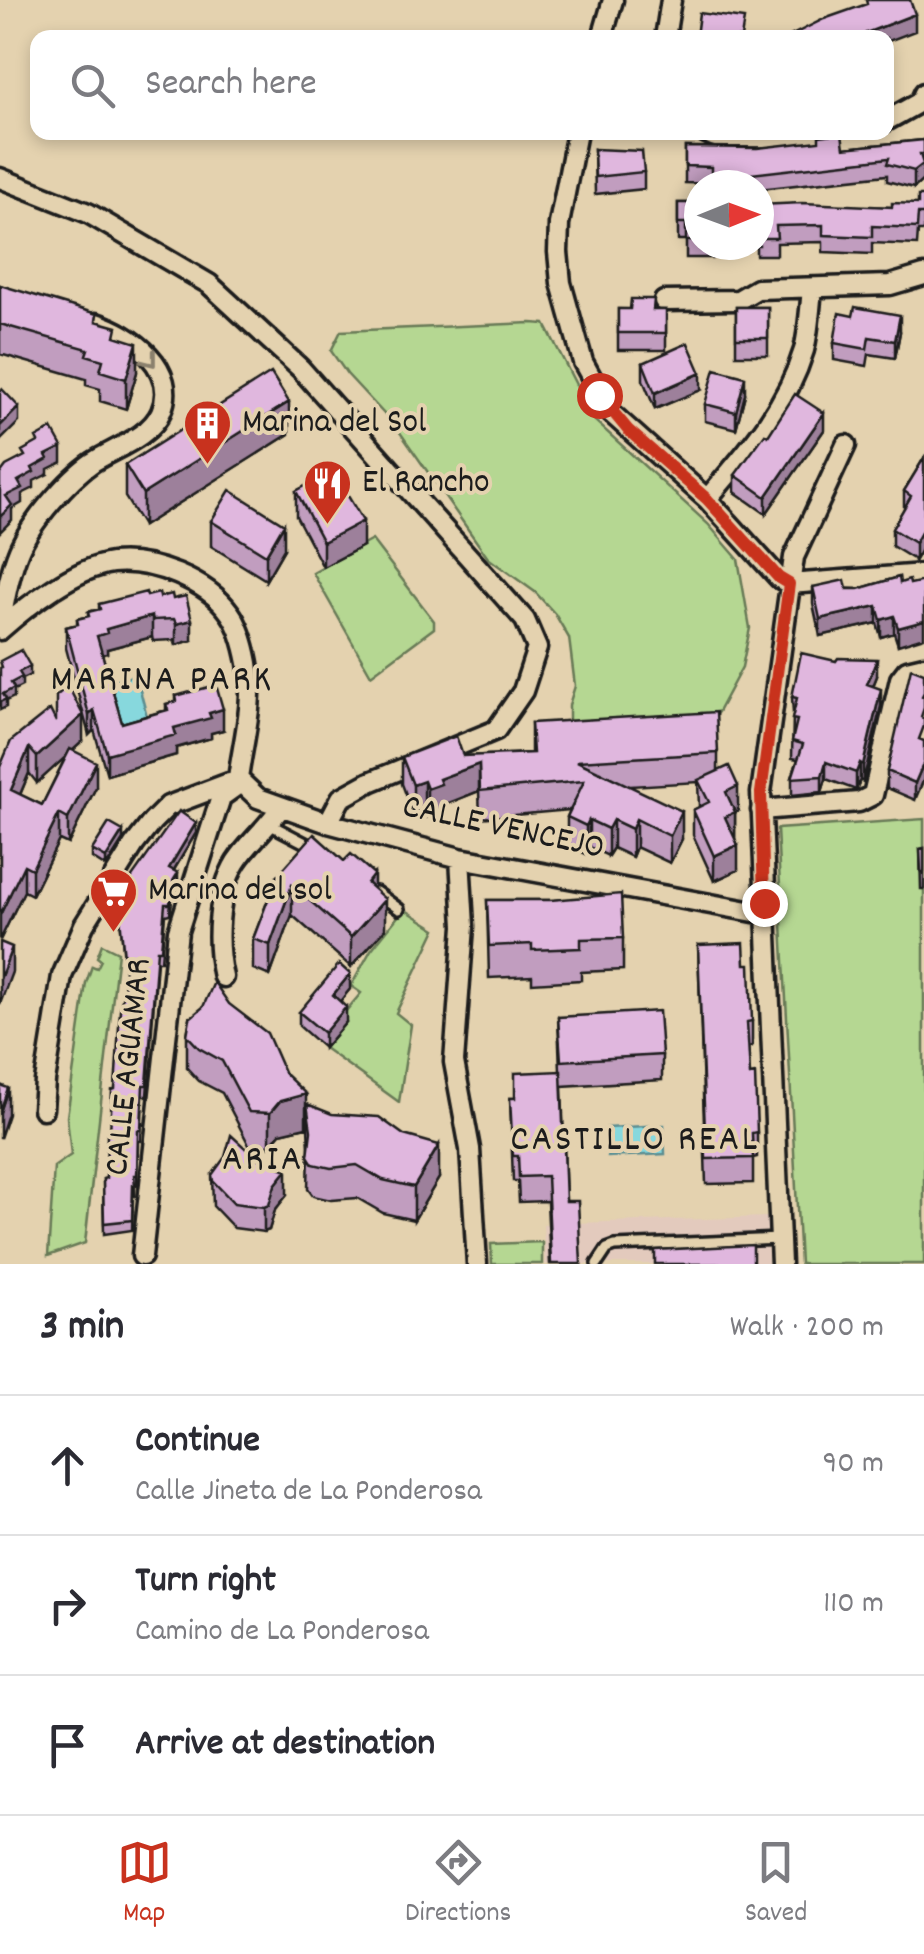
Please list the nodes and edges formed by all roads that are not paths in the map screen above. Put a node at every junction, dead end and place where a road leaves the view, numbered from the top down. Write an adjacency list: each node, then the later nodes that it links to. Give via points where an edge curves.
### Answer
1 (613, 0): 3 (street)
2 (671, 0): 4 (street)
3 (604, 30)
4 (667, 30)
5 (924, 93): 6 (street)
6 (894, 117)
7 (575, 140): 16 (street, via 558,252 583,362 611,413)
8 (718, 140): 9 (street)
9 (765, 140)
10 (0, 178): 25 (street, via 88,213 208,284 300,368 525,620 537,648 523,690 496,730 341,798)
11 (924, 275): 12 (street, via 890,285)
12 (812, 288): 13 (street, via 757,289 738,300); 16 (street, via 805,347 787,395)
13 (664, 301)
14 (86, 320): 19 (street, one-way to 19, via 117,330 142,349 159,370 164,402 150,426 82,470 32,529 16,561)
15 (846, 445): 18 (street, via 794,557)
16 (707, 499): 18 (street)
17 (922, 572): 18 (street)
18 (789, 584): 23 (street)
19 (0, 628): 21 (street, via 33,601 110,563 159,569 204,588 232,616 249,668 250,755)
20 (924, 666): 23 (street, via 900,679 873,795 859,802)
21 (238, 779): 22 (street, CALLE VENCEJO, via 258,798); 32 (street, via 168,806 134,845 84,925 62,976); 34 (street, CALLE AGUAMAR, via 221,797 178,932)
22 (281, 806): 24 (street); 25 (street, CALLE VENCEJO)
23 (761, 810): 30 (street)
24 (269, 824): 26 (lane); 31 (street, via 236,862 224,893 218,958)
25 (328, 824): 27 (street, CALLE VENCEJO)
26 (330, 858)
27 (460, 858): 30 (street, CALLE VENCEJO); 35 (street, via 464,926 454,1062 470,1148)
28 (371, 888): 29 (lane)
29 (398, 909)
30 (765, 914): 33 (street)
31 (223, 976)
32 (43, 1109)
33 (780, 1239): 36 (lane, via 616,1246); 37 (street)
34 (142, 1256)
35 (477, 1264)
36 (598, 1264)
37 (781, 1264)

